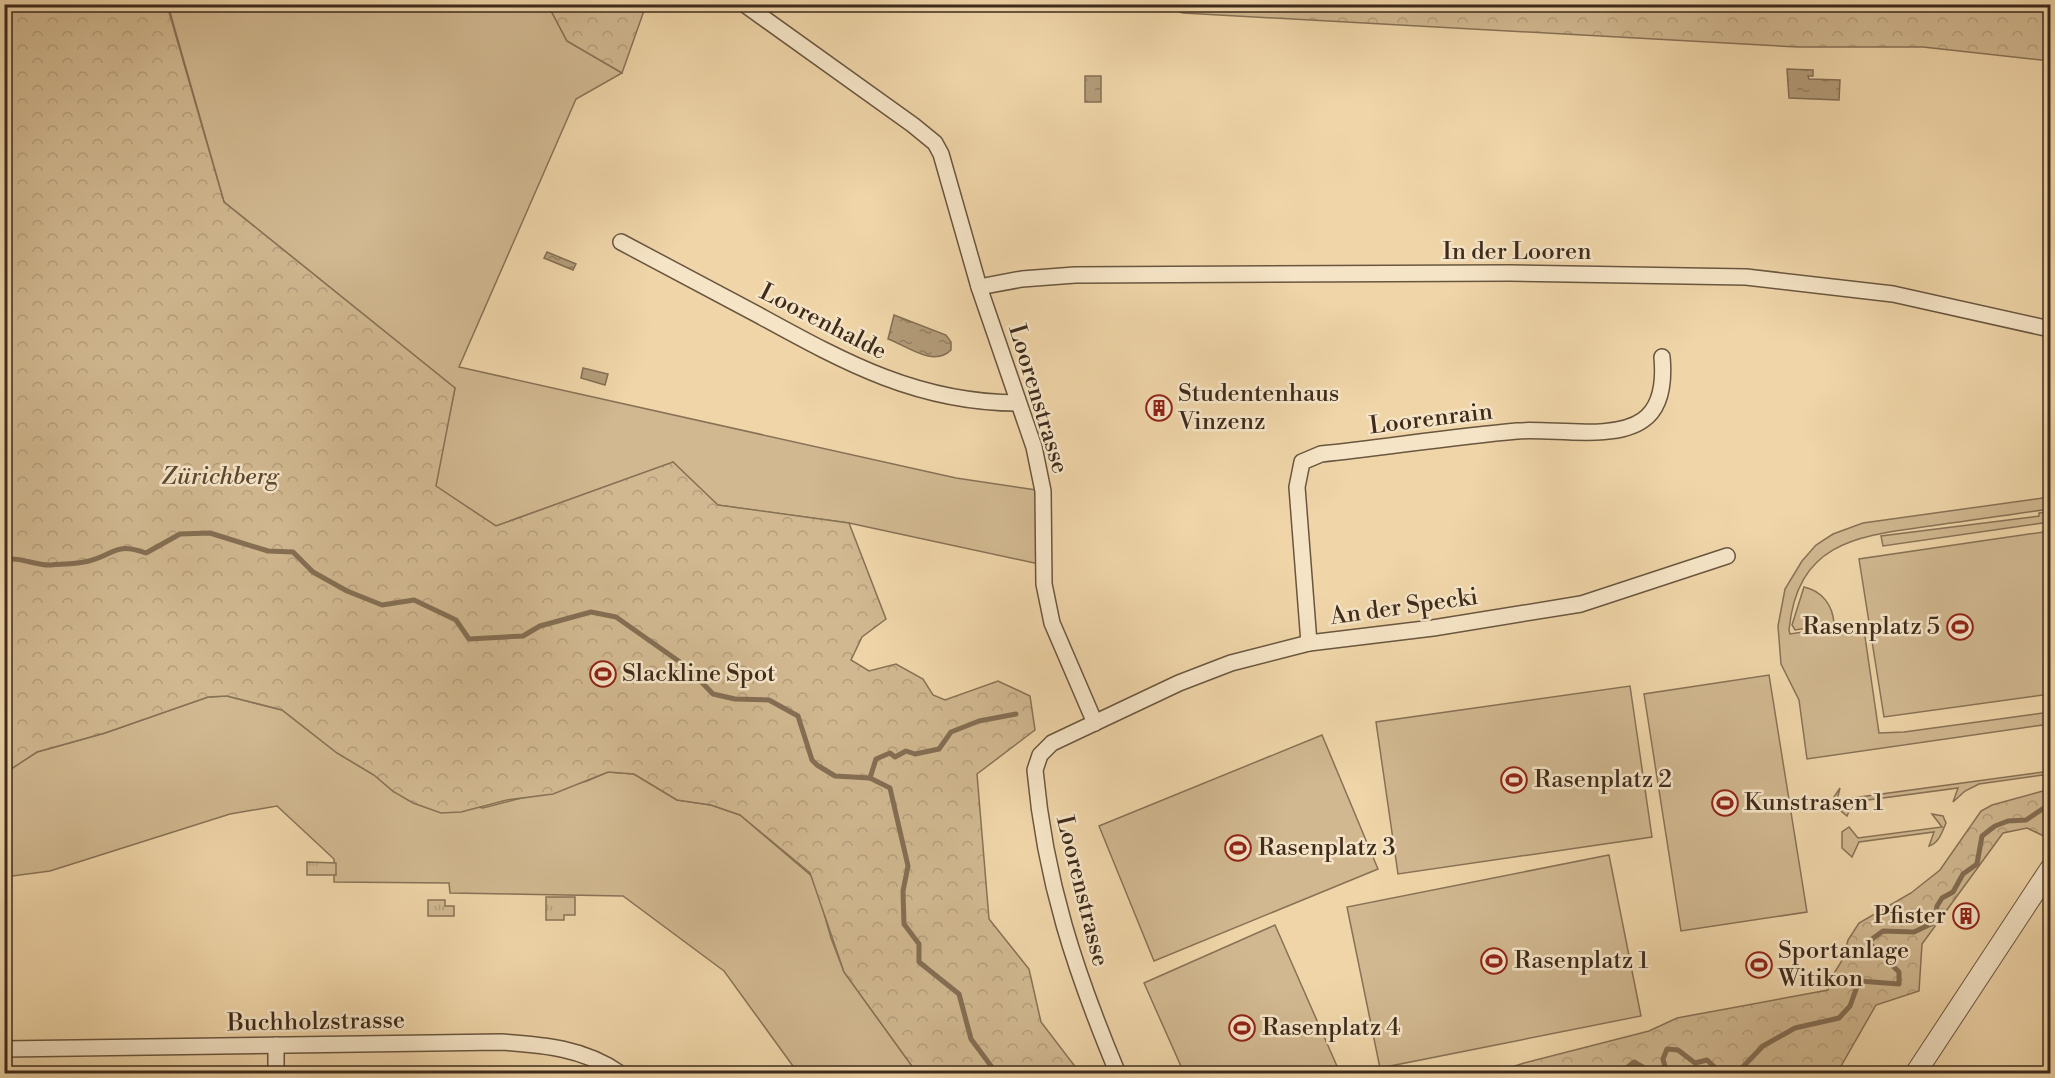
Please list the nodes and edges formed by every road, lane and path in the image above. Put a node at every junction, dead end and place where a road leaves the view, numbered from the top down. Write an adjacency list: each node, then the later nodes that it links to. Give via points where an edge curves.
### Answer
1 (744, 4): 3 (street, Loorenstrasse, via 935,143 946,166)
2 (621, 242): 6 (street, Loorenhalde, via 851,365 905,386 979,403)
3 (979, 287): 4 (street, In der Looren, via 1075,275 1509,273 1746,277 1893,294); 6 (street, Loorenstrasse)
4 (2050, 329)
5 (1662, 357): 8 (street, Loorenrain, via 1664,377 1659,399 1644,420 1621,429 1519,431 1321,454 1302,462 1298,487)
6 (1018, 403): 9 (street, Loorenstrasse, via 1034,447 1043,491 1047,603)
7 (1727, 556): 8 (street, An der Specki, via 1581,604)
8 (1309, 643): 9 (street, An der Specki, via 1231,663)
9 (1095, 723): 15 (street, Loorenstrasse, via 1052,743 1040,755 1035,770 1041,825 1061,922)
10 (2050, 869): 16 (street)
11 (276, 1045): 12 (street, Buchholzstrasse); 13 (street); 14 (street, Buchholzstrasse, via 524,1044 574,1050)
12 (4, 1049)
13 (276, 1074)
14 (621, 1074)
15 (1118, 1074)
16 (1915, 1074)

